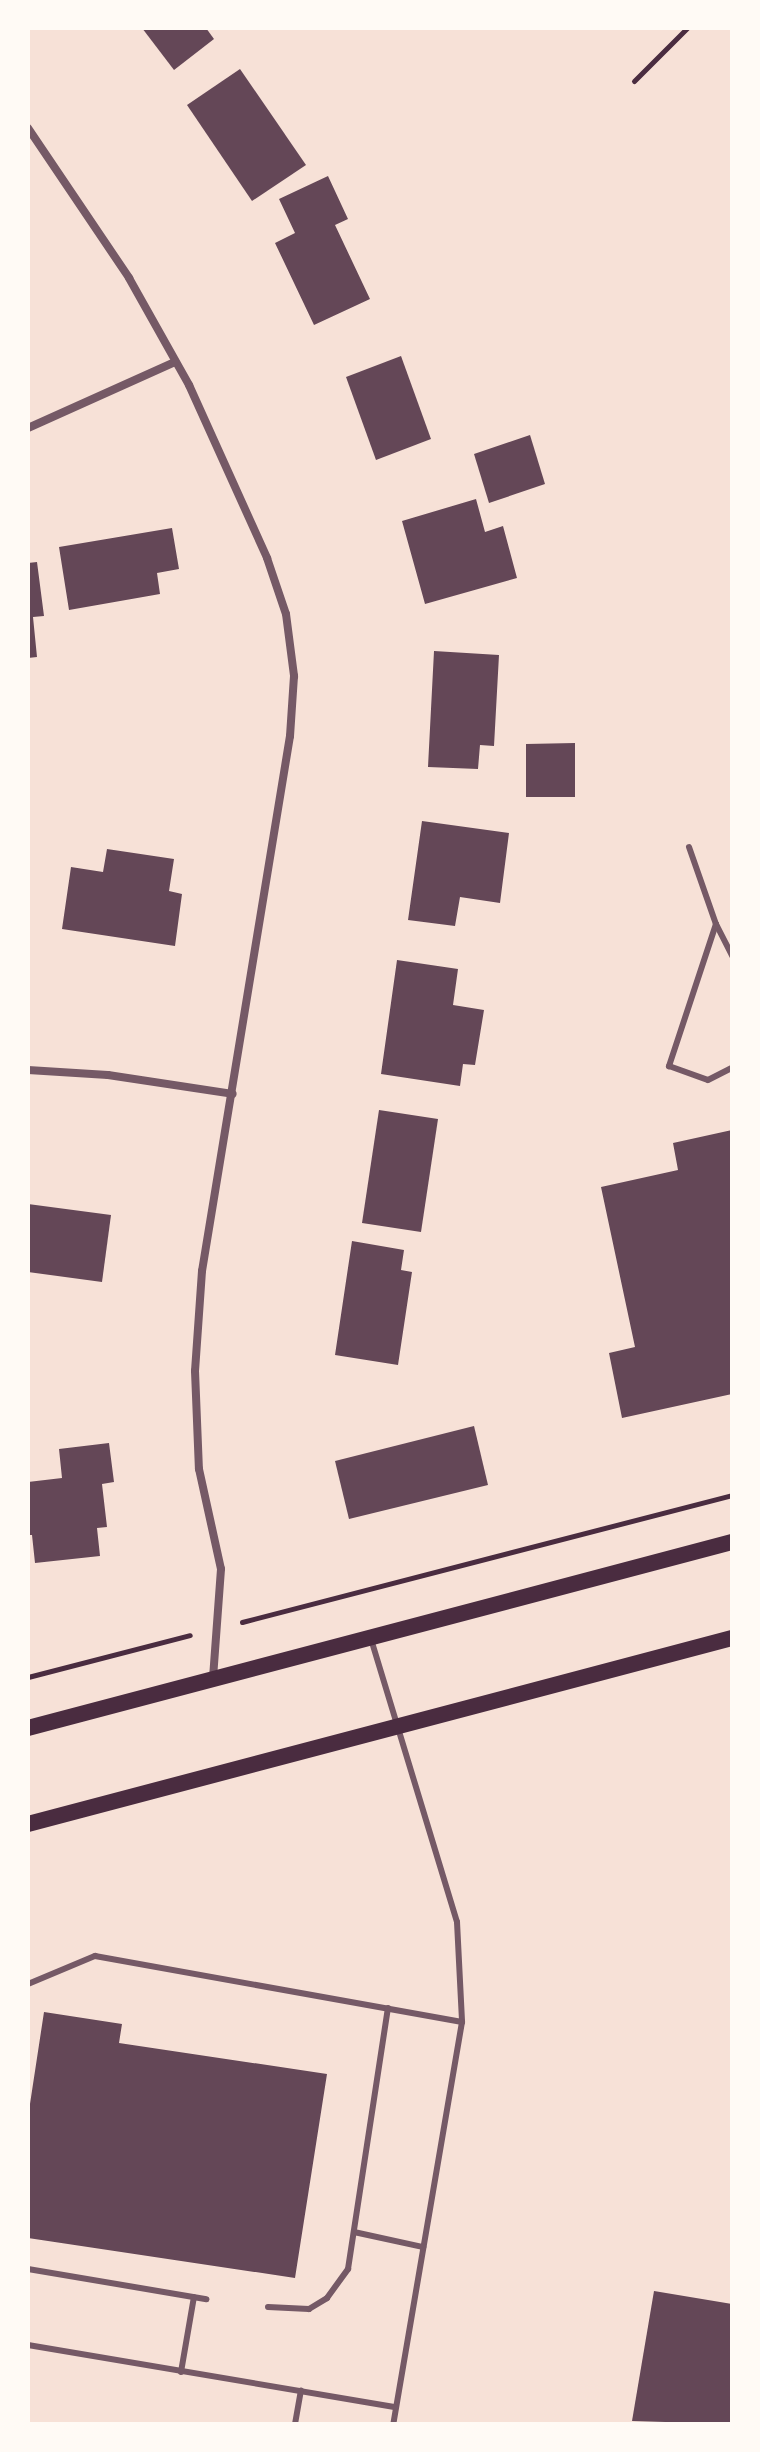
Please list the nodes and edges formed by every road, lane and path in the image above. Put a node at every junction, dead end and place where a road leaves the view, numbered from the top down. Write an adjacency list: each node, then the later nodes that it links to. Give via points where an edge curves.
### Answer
1 (687, 28): 2 (path)
2 (634, 81)
3 (28, 128): 4 (street, via 129,278)
4 (175, 362): 5 (street); 11 (street, via 267,558 286,614 294,676 290,736)
5 (28, 428)
6 (689, 847): 7 (lane)
7 (716, 924): 8 (lane); 9 (lane, via 669,1066 708,1080)
8 (732, 956)
9 (732, 1068)
10 (28, 1070): 11 (street, via 108,1075)
11 (233, 1094): 14 (street, via 202,1271 195,1371 199,1469 221,1569)
12 (732, 1495): 14 (path)
13 (732, 1542): 16 (main road)
14 (216, 1628): 17 (path); 18 (street)
15 (732, 1638): 20 (main road)
16 (371, 1639): 18 (main road); 20 (lane)
17 (28, 1677)
18 (212, 1680): 19 (main road)
19 (28, 1728)
20 (397, 1728): 21 (main road); 24 (lane, via 457,1922)
21 (28, 1824)
22 (28, 1984): 23 (lane, via 95,1956)
23 (388, 2008): 24 (lane); 25 (lane)
24 (462, 2022): 26 (lane)
25 (354, 2232): 26 (lane); 30 (lane, via 348,2269 327,2298 309,2309)
26 (423, 2247): 34 (lane)
27 (28, 2269): 28 (lane)
28 (194, 2297): 29 (lane); 32 (lane)
29 (206, 2299)
30 (268, 2307)
31 (28, 2345): 32 (lane)
32 (181, 2372): 33 (lane)
33 (301, 2391): 34 (lane); 35 (lane)
34 (396, 2407): 36 (lane)
35 (295, 2424)
36 (393, 2424)

